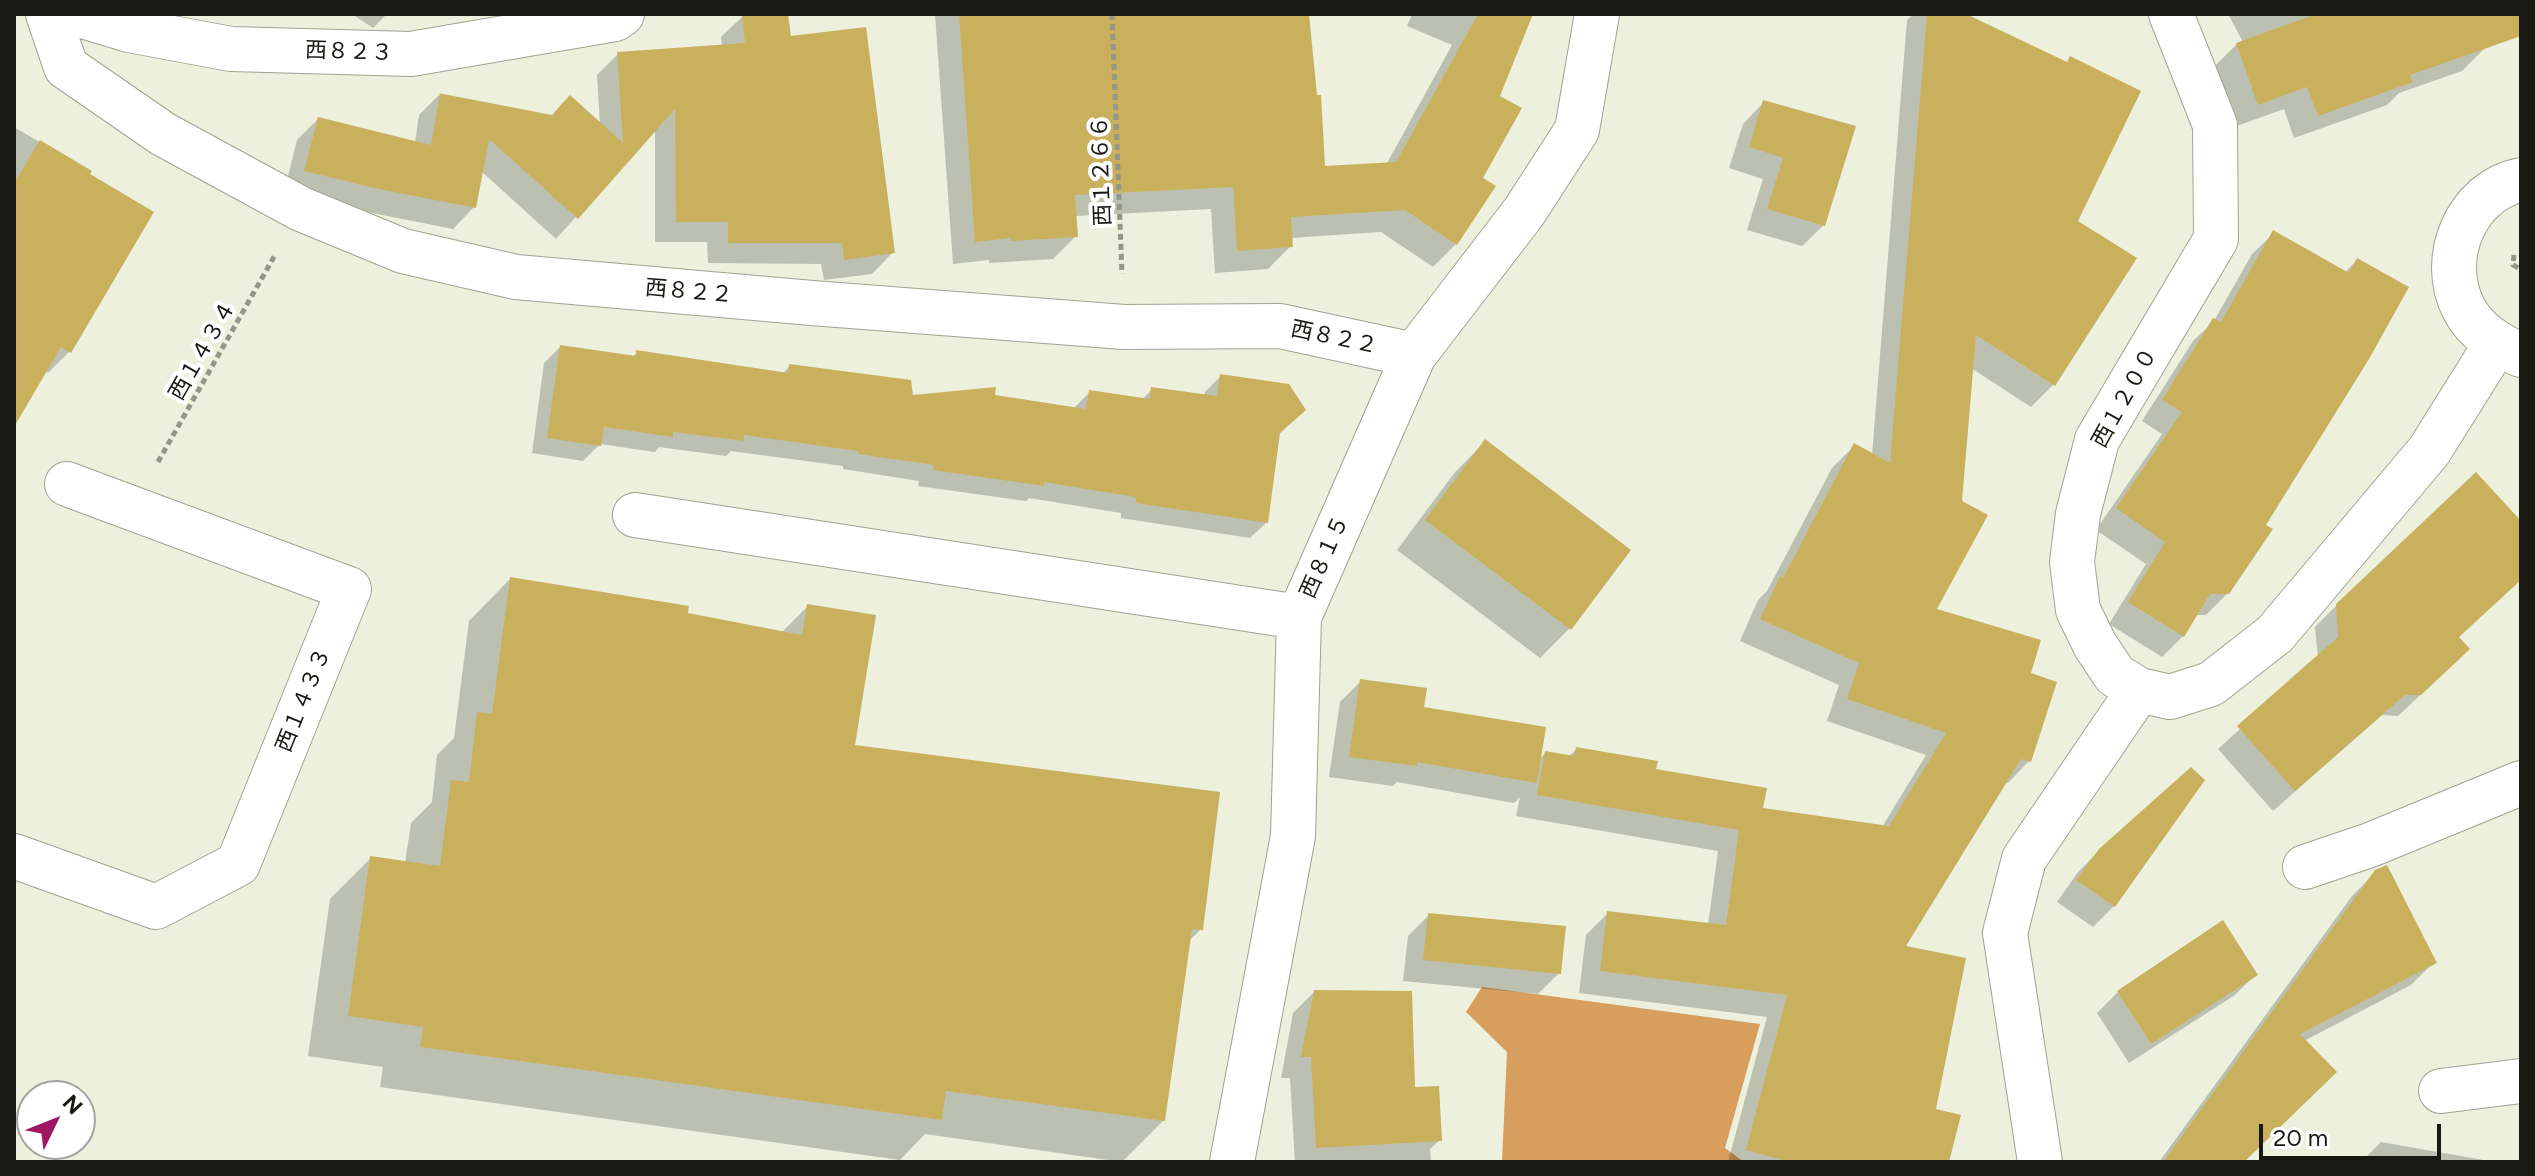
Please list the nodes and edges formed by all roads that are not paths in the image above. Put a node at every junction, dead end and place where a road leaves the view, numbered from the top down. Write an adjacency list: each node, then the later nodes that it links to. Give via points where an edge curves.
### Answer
1 (48, 14): 8 (street, 西８２２, via 66,67 163,134 301,209 403,251 516,277 1124,327 1280,326)
2 (76, 14): 3 (street, 西８２３, via 231,49 411,54)
3 (622, 14)
4 (1597, 14): 8 (street, 西８１５, via 1577,130 1524,212)
5 (2171, 14): 12 (street, 西１２００, via 2215,125 2216,239 2097,440 2072,562 2078,610 2095,645 2115,675)
6 (2521, 180): 7 (street, via 2493,189 2480,200 2457,239 2454,265 2464,310)
7 (2509, 350): 12 (street, via 2275,634 2211,684 2170,697)
8 (1414, 355): 11 (street, 西８１５)
9 (67, 484): 14 (street, 西１４３３, via 349,589 238,864 156,907)
10 (635, 515): 11 (street)
11 (1299, 617): 18 (street, 西８１５, via 1293,836)
12 (2139, 690): 19 (street, via 2024,859 2005,933)
13 (2521, 783): 15 (street)
14 (14, 856)
15 (2305, 867)
16 (2521, 1081): 17 (street)
17 (2441, 1091)
18 (1232, 1162)
19 (2040, 1162)

